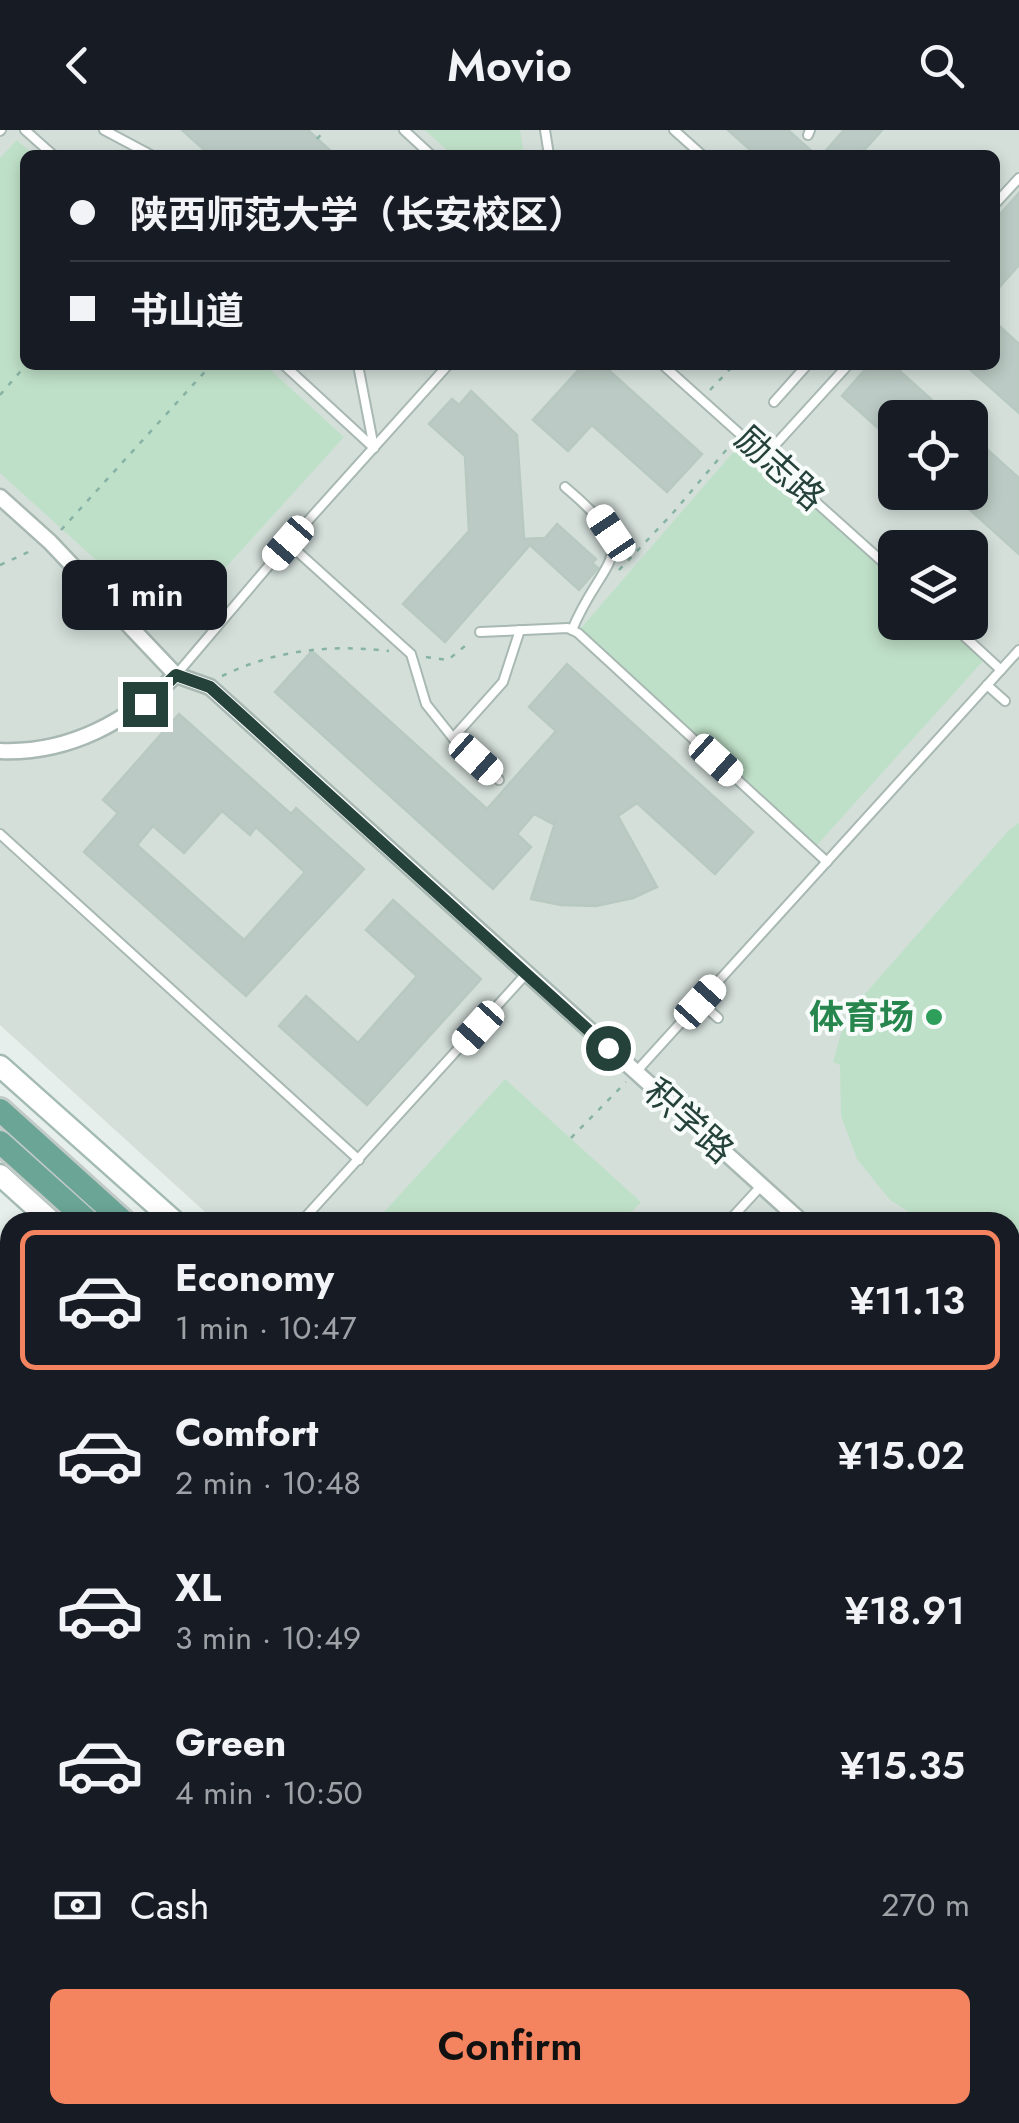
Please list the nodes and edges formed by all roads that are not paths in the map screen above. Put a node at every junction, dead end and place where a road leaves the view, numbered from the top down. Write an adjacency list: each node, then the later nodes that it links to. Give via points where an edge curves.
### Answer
1 (25, 130): 5 (lane)
2 (104, 130): 6 (lane)
3 (404, 130): 7 (lane)
4 (674, 130): 8 (lane)
5 (47, 150)
6 (142, 150)
7 (426, 150)
8 (696, 150)
9 (1019, 178): 10 (lane)
10 (1000, 199)
11 (289, 370): 18 (lane)
12 (359, 370): 18 (lane)
13 (444, 370): 18 (lane)
14 (669, 370): 19 (lane, 励志路)
15 (803, 370): 17 (lane)
16 (843, 370): 19 (lane)
17 (774, 402)
18 (374, 448): 22 (lane)
19 (766, 455): 23 (lane, 励志路)
20 (565, 487): 25 (lane, via 611,533 611,564)
21 (0, 497): 30 (street, 积学路)
22 (288, 543): 30 (lane); 33 (lane, via 411,654 426,704)
23 (878, 558)
24 (520, 630): 25 (lane); 26 (lane); 33 (lane, via 504,682)
25 (572, 630): 37 (lane)
26 (480, 632)
27 (968, 640): 29 (lane)
28 (1019, 650): 29 (lane)
29 (1001, 670): 31 (lane)
30 (176, 675): 34 (street, via 145,704 82,738); 38 (street, 积学路, via 210,687)
31 (987, 684): 32 (lane); 37 (lane)
32 (1005, 701)
33 (452, 738): 35 (lane)
34 (0, 751)
35 (499, 780)
36 (0, 834): 45 (lane)
37 (827, 862): 39 (lane)
38 (526, 974): 42 (street, 积学路); 45 (lane)
39 (700, 1002): 40 (lane); 42 (lane)
40 (718, 1018)
41 (0, 1066): 51 (main road)
42 (636, 1073): 47 (street, 积学路)
43 (0, 1110): 50 (main road)
44 (0, 1142): 49 (main road)
45 (359, 1160): 52 (lane)
46 (0, 1176): 48 (main road)
47 (761, 1186): 53 (lane); 54 (street, 积学路)
48 (41, 1212)
49 (78, 1212)
50 (113, 1212)
51 (163, 1212)
52 (310, 1212)
53 (737, 1212)
54 (791, 1212)

